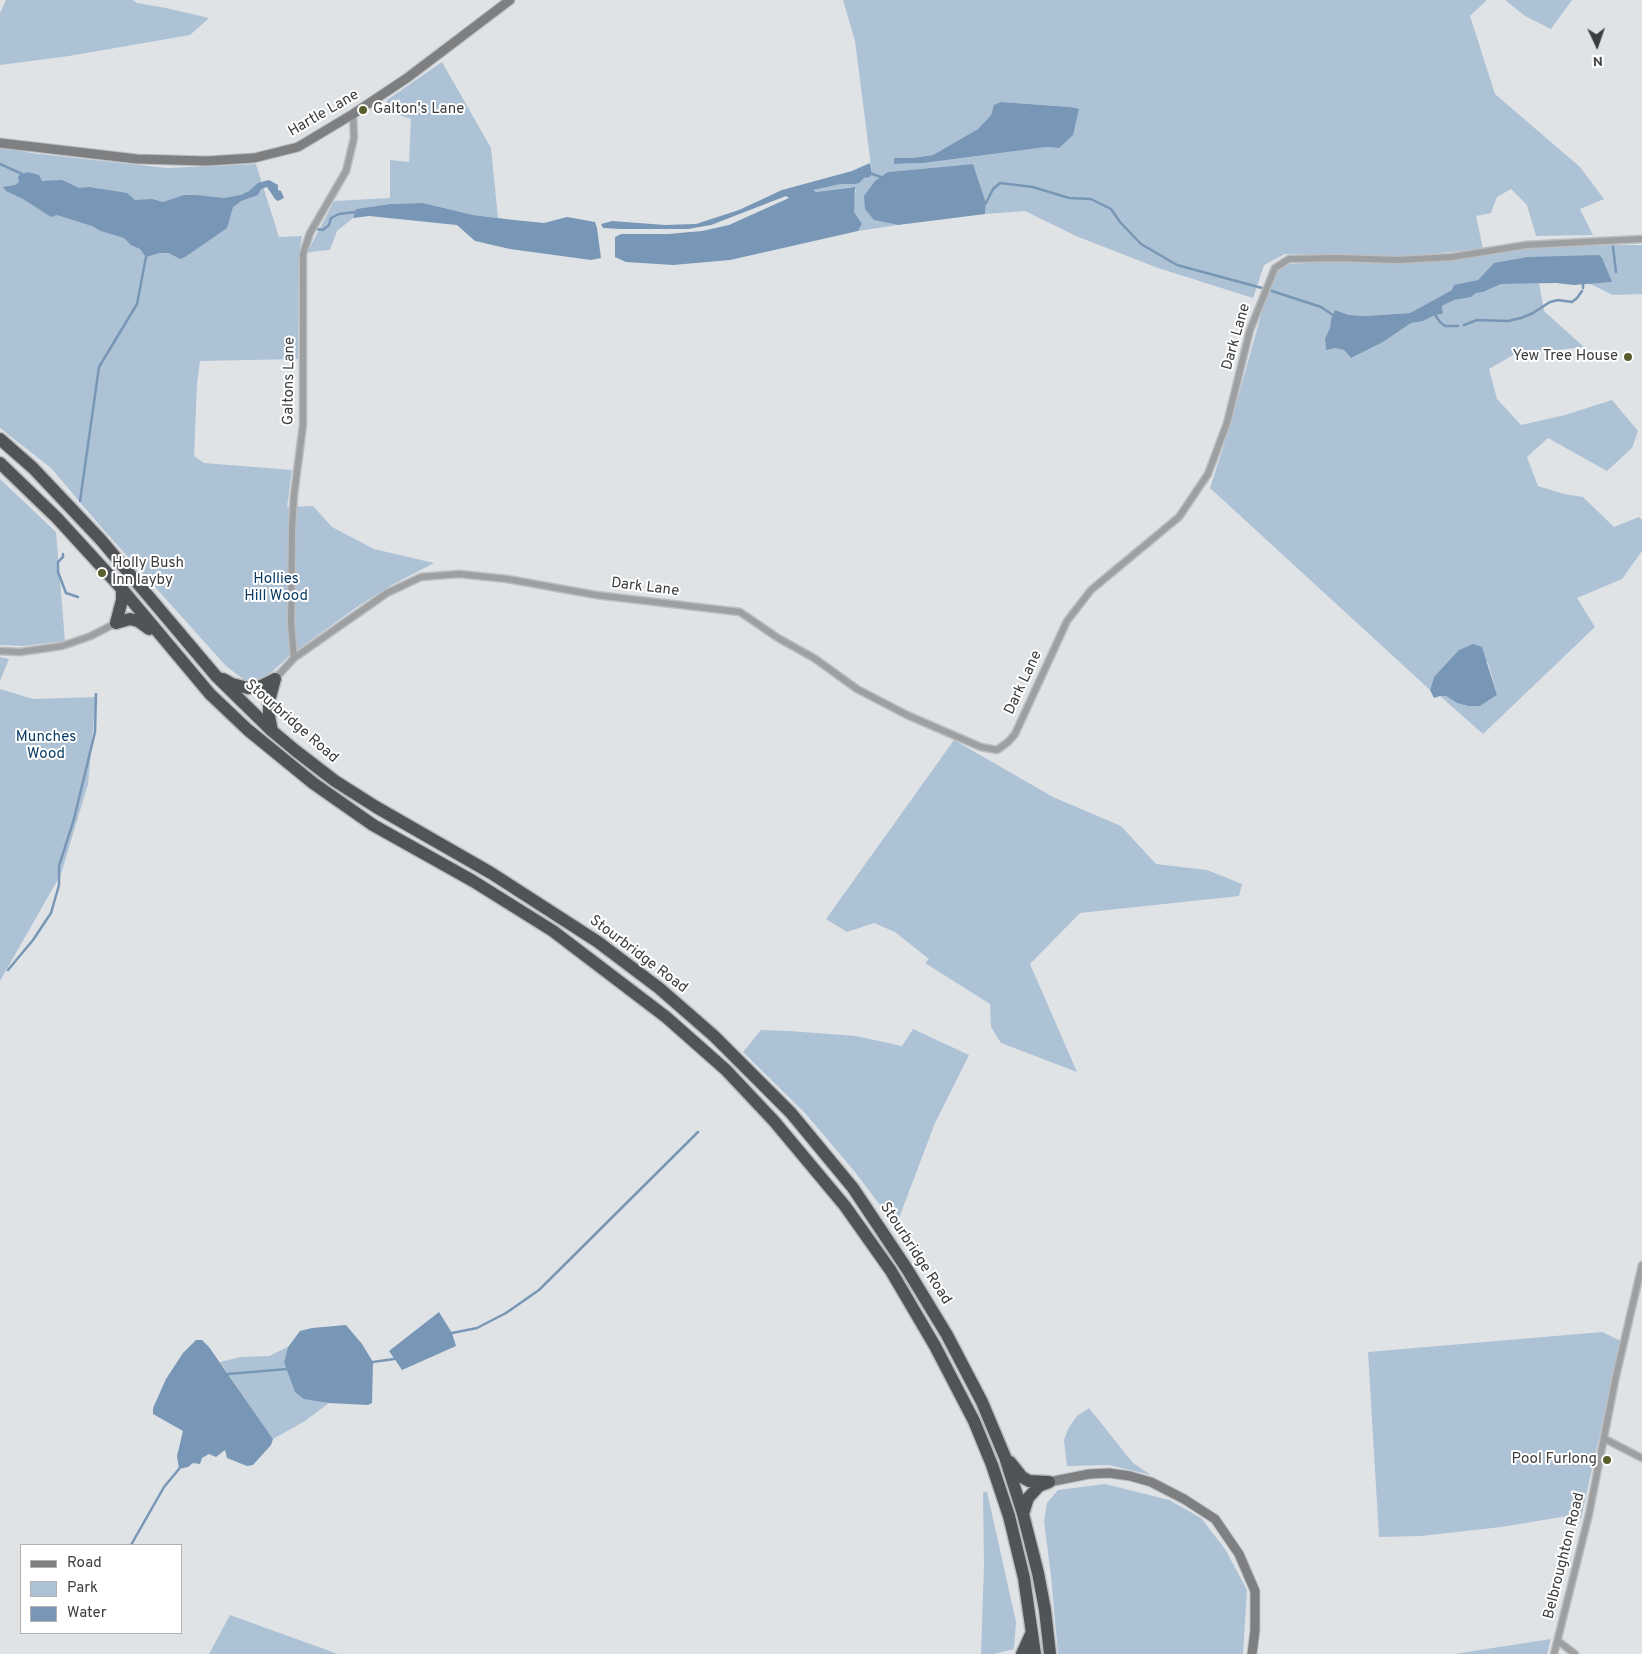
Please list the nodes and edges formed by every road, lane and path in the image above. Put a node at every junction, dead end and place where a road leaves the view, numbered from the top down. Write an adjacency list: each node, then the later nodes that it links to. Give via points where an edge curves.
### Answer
1 (510, 0): 2 (main road, Hartle Lane, via 407,78)
2 (353, 114): 3 (main road, Hartle Lane, via 298,147 254,158 206,161 137,159); 11 (street, Galtons Lane, via 354,138 346,171 310,233 303,254 303,425 292,530)
3 (0, 143)
4 (1642, 239): 11 (street, Dark Lane, via 1526,245 1452,257 1289,259 1274,268 1250,330 1227,423 1208,474 1179,516 1091,590 1067,621 1015,734 997,750 981,747 907,716 858,689 740,612 596,595 507,579 459,574 422,577 387,593)
5 (0, 439): 12 (highway, Stourbridge Road, via 34,468 101,540)
6 (0, 463): 7 (highway, Stourbridge Road)
7 (122, 588): 8 (highway); 9 (highway, Stourbridge Road)
8 (116, 623): 9 (highway, via 130,619 138,621); 10 (street, via 62,646 20,652)
9 (161, 637): 21 (highway, Stourbridge Road, via 225,709 298,772 373,825 553,931 666,1017 726,1070 774,1121 839,1199 886,1264 951,1376 981,1438 1009,1516)
10 (0, 651)
11 (294, 658): 13 (street, Dark Lane)
12 (216, 676): 13 (highway, via 248,688 261,686); 14 (highway, Stourbridge Road)
13 (275, 678): 14 (highway, via 269,701)
14 (272, 731): 17 (highway, Stourbridge Road, via 335,781 491,873 598,942 659,988 738,1058 791,1112 853,1188 947,1335 982,1402)
15 (1642, 1265): 16 (street, Belbroughton Road)
16 (1605, 1439): 18 (street); 22 (street, Belbroughton Road)
17 (1005, 1457): 19 (highway, via 1029,1481); 20 (highway, Stourbridge Road)
18 (1642, 1458)
19 (1049, 1482): 20 (highway, via 1033,1491); 26 (main road, via 1089,1474 1130,1476 1176,1494 1215,1519 1239,1554 1255,1591)
20 (1023, 1514): 25 (highway, Stourbridge Road, via 1038,1573)
21 (1032, 1630): 23 (highway); 24 (highway, Stourbridge Road)
22 (1558, 1641): 27 (street, Belbroughton Road); 28 (street)
23 (1022, 1654)
24 (1035, 1654)
25 (1050, 1654)
26 (1252, 1654)
27 (1554, 1654)
28 (1575, 1654)

